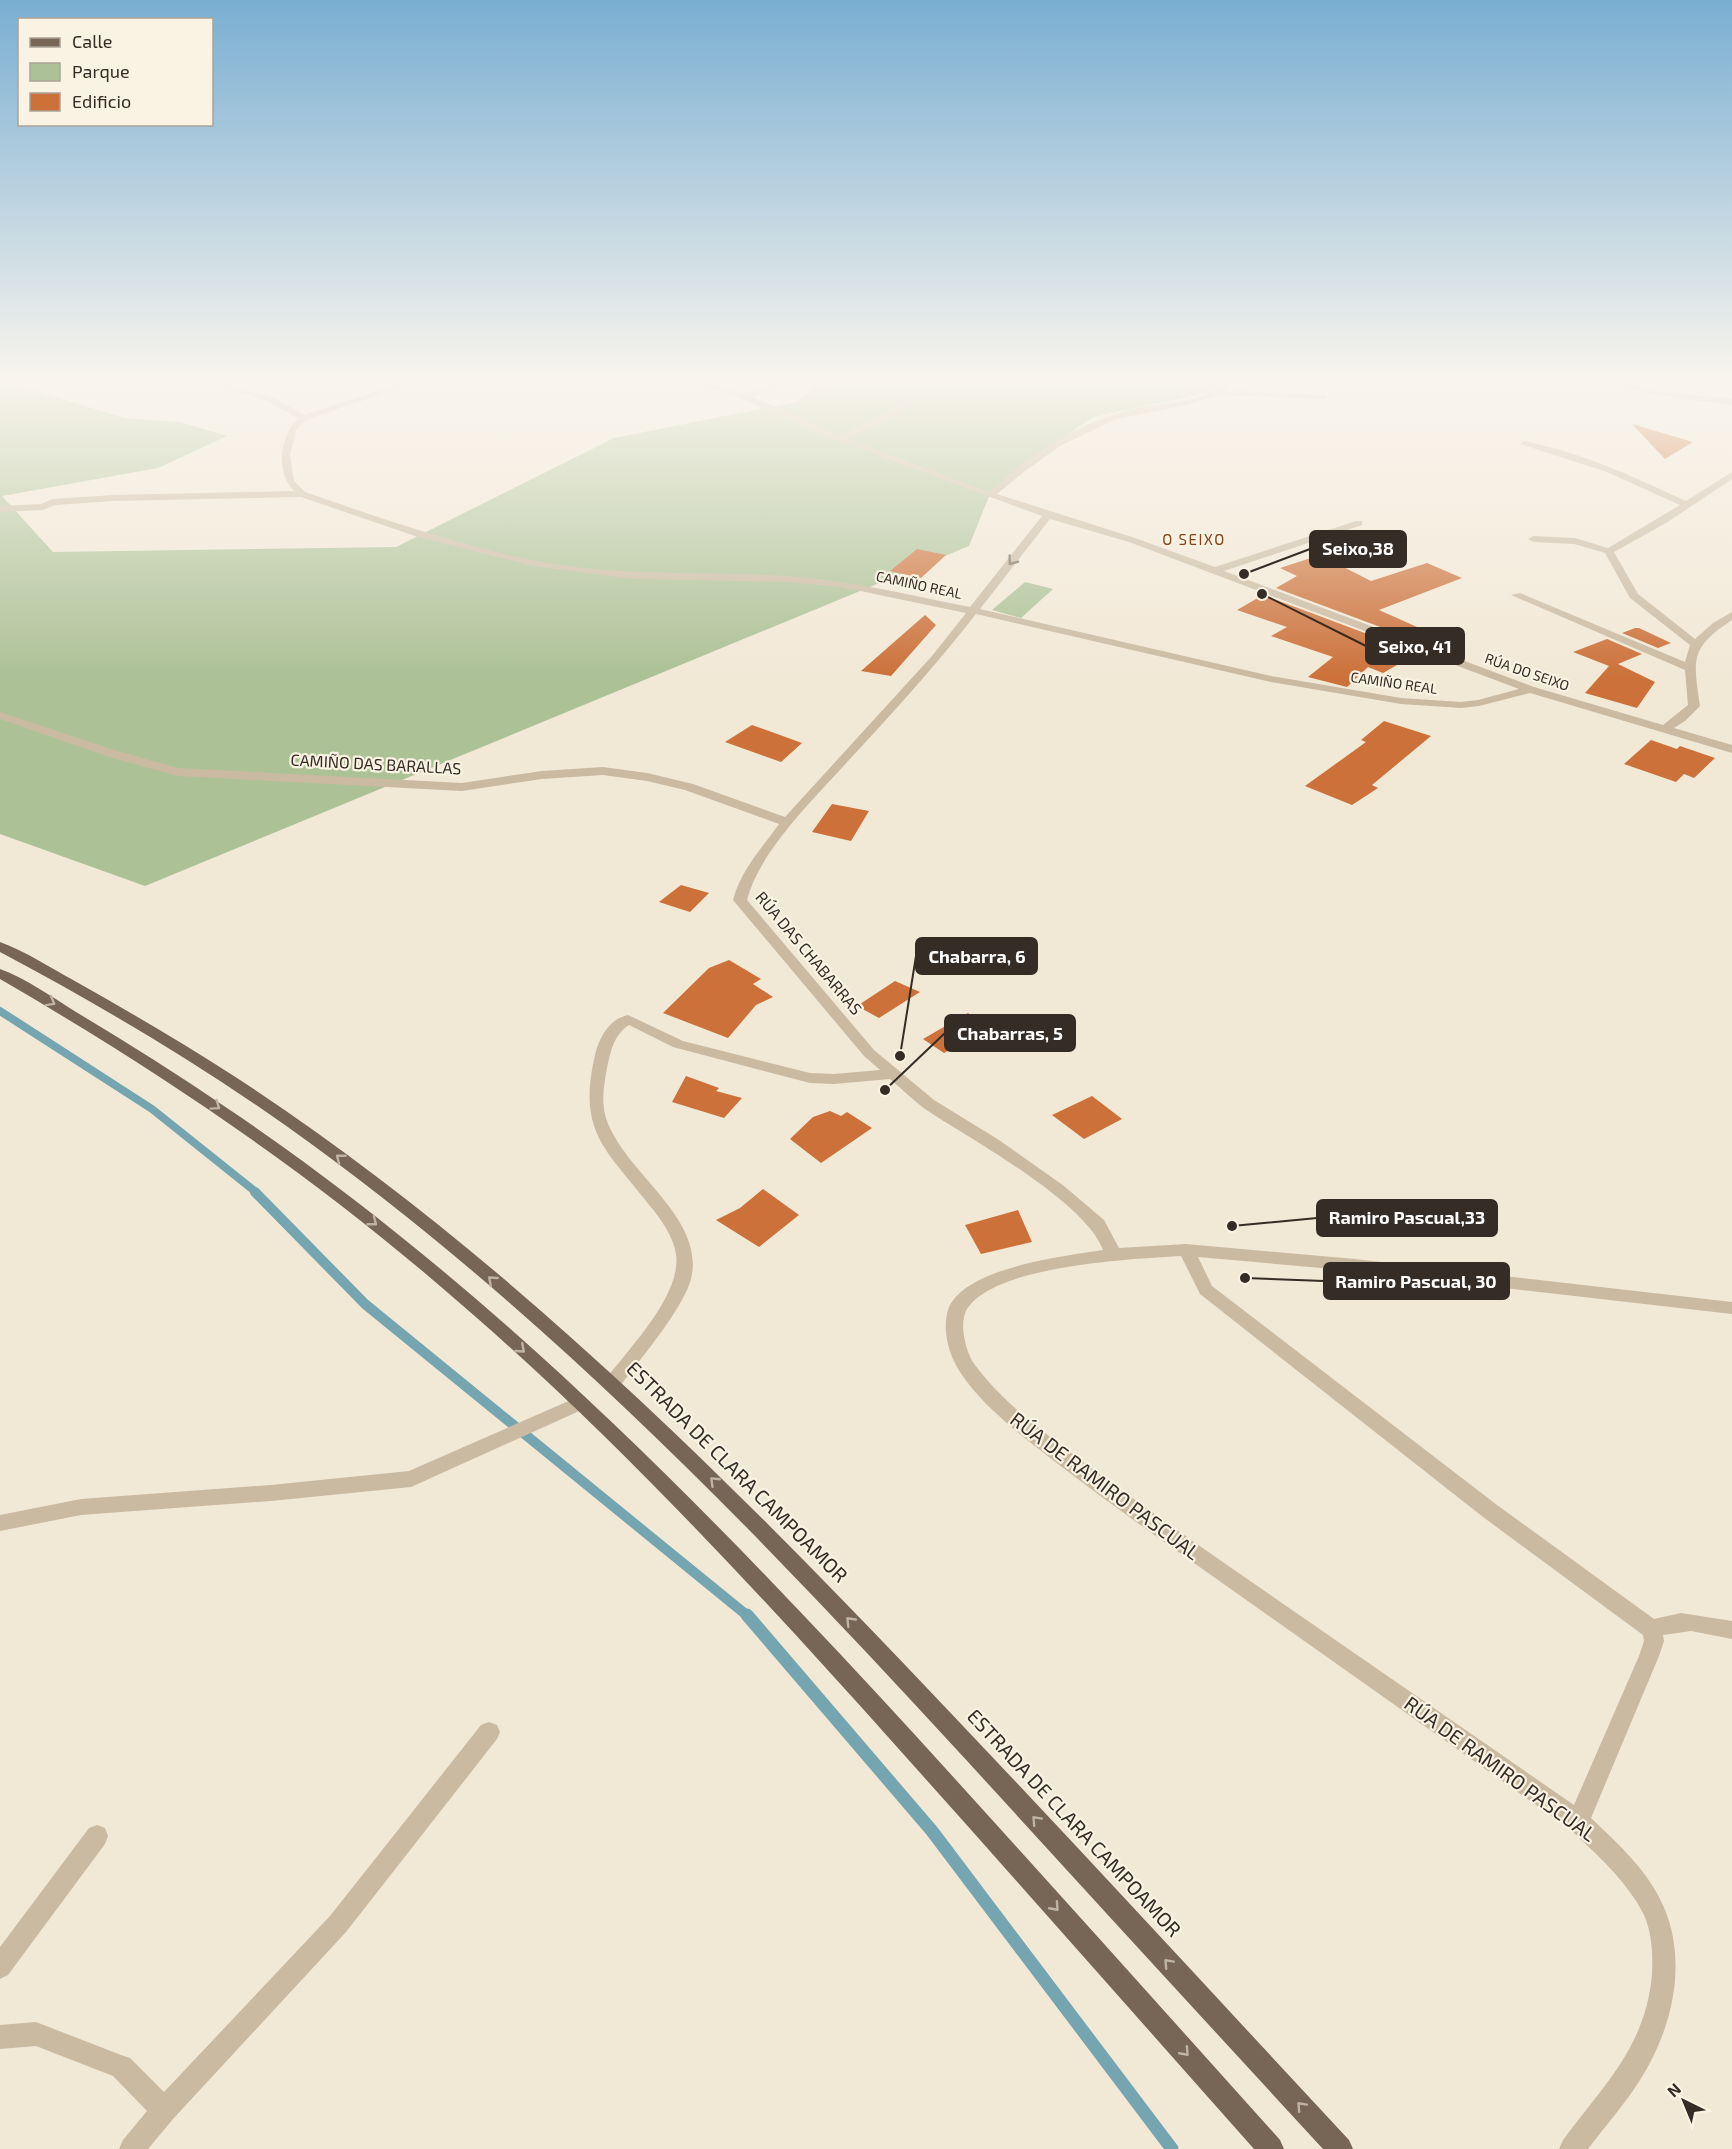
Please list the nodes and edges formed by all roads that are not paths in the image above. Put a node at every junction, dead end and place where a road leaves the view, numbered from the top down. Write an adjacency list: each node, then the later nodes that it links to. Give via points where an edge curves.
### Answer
1 (289, 476): 6 (street)
2 (941, 476): 7 (street, RÚA DO SEIXO)
3 (1012, 476): 7 (street)
4 (1623, 476): 8 (street)
5 (1730, 476): 8 (street)
6 (302, 494): 9 (street, CAMIÑO REAL, via 113,498); 16 (street, CAMIÑO REAL, via 418,534 533,563 633,576 841,584)
7 (991, 495): 10 (street, RÚA DO SEIXO)
8 (1687, 506): 13 (street)
9 (0, 509)
10 (1048, 515): 14 (street, RÚA DO SEIXO); 16 (street, RÚA DAS CHABARRAS, one-way to 16)
11 (1359, 523): 14 (street)
12 (1533, 539): 13 (street, via 1575,541)
13 (1610, 550): 18 (street, via 1635,596)
14 (1217, 570): 20 (street, RÚA DO SEIXO)
15 (1516, 595): 19 (street)
16 (974, 611): 20 (street, CAMIÑO REAL, via 1271,679 1401,701 1461,705); 24 (street, RÚA DAS CHABARRAS)
17 (1732, 615): 18 (street)
18 (1694, 643): 19 (street)
19 (1689, 668): 22 (street, via 1694,706)
20 (1530, 689): 22 (street, RÚA DO SEIXO)
21 (0, 715): 24 (street, CAMIÑO DAS BARALLAS, via 177,772 462,787 603,771 689,787)
22 (1665, 729): 23 (street, RÚA DO SEIXO)
23 (1732, 749)
24 (788, 822): 27 (street, RÚA DAS CHABARRAS, via 752,870 740,900 869,1053)
25 (0, 946): 31 (main road, ESTRADA DE CLARA CAMPOAMOR, one-way to 25, via 465,1257 331,1151 157,1034)
26 (0, 974): 32 (main road, one-way to 32, via 140,1055 304,1169 438,1275)
27 (893, 1074): 29 (street, RÚA DAS CHABARRAS, via 929,1104 1058,1190 1098,1224); 31 (street, via 810,1078 678,1044 628,1019 614,1027 605,1042 599,1072 598,1118 608,1141 669,1221 684,1248 684,1275 647,1340)
28 (1186, 1250): 29 (street, RÚA DE RAMIRO PASCUAL); 30 (street, RÚA DE RAMIRO PASCUAL, via 1347,1264); 34 (street, via 1206,1290 1490,1511)
29 (1113, 1254): 37 (street, RÚA DE RAMIRO PASCUAL, via 1047,1265 983,1285 956,1312 958,1349 967,1368 1012,1418 1123,1503)
30 (1732, 1308)
31 (612, 1384): 44 (main road, ESTRADA DE CLARA CAMPOAMOR, one-way to 31, via 891,1663 719,1486)
32 (580, 1403): 33 (street, via 411,1479 81,1507); 43 (main road, one-way to 43, via 689,1509 817,1643)
33 (0, 1523)
34 (1652, 1630): 35 (street, via 1678,1620); 37 (street, via 1654,1641 1649,1656)
35 (1732, 1630)
36 (489, 1732): 41 (street, via 338,1924)
37 (1578, 1821): 45 (street, RÚA DE RAMIRO PASCUAL, via 1638,1884 1658,1920 1663,1954 1662,1997 1646,2045 1625,2080)
38 (97, 1836): 39 (street)
39 (0, 1967)
40 (0, 2037): 41 (street, via 36,2034 121,2067)
41 (164, 2110): 42 (street)
42 (132, 2149)
43 (1271, 2149)
44 (1340, 2149)
45 (1572, 2149)

